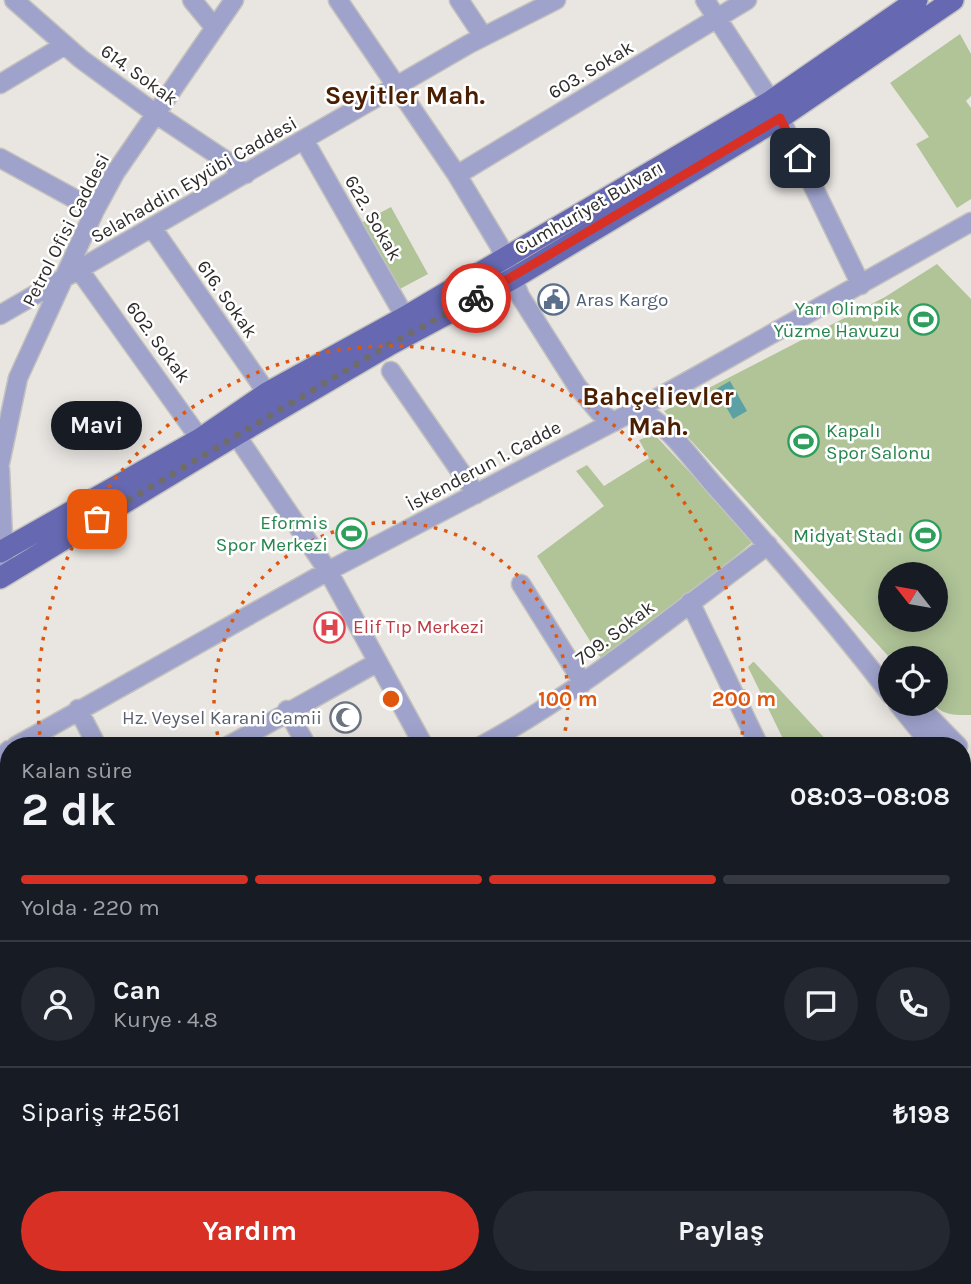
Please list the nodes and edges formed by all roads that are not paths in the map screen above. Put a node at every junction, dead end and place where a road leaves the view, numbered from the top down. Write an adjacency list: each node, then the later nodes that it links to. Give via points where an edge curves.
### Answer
1 (14, 0): 14 (street, 614. Sokak)
2 (192, 0): 12 (street)
3 (234, 0): 12 (street, Petrol Ofisi Caddesi)
4 (338, 0): 16 (street)
5 (459, 0): 13 (street)
6 (556, 0): 13 (street, Selahaddin Eyyübi Caddesi)
7 (705, 0): 11 (street)
8 (747, 0): 11 (street, 603. Sokak)
9 (917, 0): 17 (main road, Cumhuriyet Bulvarı)
10 (953, 0): 17 (main road, Cumhuriyet Bulvarı)
11 (716, 18): 17 (street); 22 (street, 603. Sokak)
12 (215, 28): 18 (street, Petrol Ofisi Caddesi)
13 (483, 36): 16 (street, Selahaddin Eyyübi Caddesi)
14 (65, 45): 15 (street); 18 (street, 614. Sokak)
15 (0, 84)
16 (395, 87): 19 (street, Selahaddin Eyyübi Caddesi); 22 (street)
17 (775, 109): 26 (main road, Cumhuriyet Bulvarı); 28 (main road, Cumhuriyet Bulvarı); 29 (street)
18 (156, 114): 21 (street, 614. Sokak); 23 (street, Petrol Ofisi Caddesi)
19 (304, 140): 21 (street, Selahaddin Eyyübi Caddesi); 31 (street, 622. Sokak)
20 (0, 158): 23 (street)
21 (246, 174): 25 (street, Selahaddin Eyyübi Caddesi)
22 (457, 175): 26 (street)
23 (95, 210): 27 (street, Petrol Ofisi Caddesi)
24 (971, 222): 29 (street, İskenderun 1. Cadde)
25 (153, 229): 27 (street, Selahaddin Eyyübi Caddesi); 33 (street, 616. Sokak)
26 (505, 257): 28 (street); 31 (main road, Cumhuriyet Bulvarı)
27 (72, 274): 30 (street, Selahaddin Eyyübi Caddesi); 36 (street, Petrol Ofisi Caddesi, via 18,378); 38 (street, 602. Sokak)
28 (514, 278): 35 (street, via 520,296 577,386); 37 (main road, Cumhuriyet Bulvarı, via 390,344)
29 (862, 285): 34 (street, İskenderun 1. Cadde)
30 (0, 315)
31 (405, 317): 33 (main road, Cumhuriyet Bulvarı)
32 (391, 371): 41 (street)
33 (267, 393): 38 (main road, Cumhuriyet Bulvarı)
34 (639, 409): 35 (street, İskenderun 1. Cadde); 42 (street, via 664,429)
35 (614, 422): 41 (street, İskenderun 1. Cadde)
36 (3, 434): 39 (street, Petrol Ofisi Caddesi)
37 (236, 435): 44 (street); 45 (main road, Cumhuriyet Bulvarı)
38 (200, 439): 43 (main road, Cumhuriyet Bulvarı)
39 (0, 463)
40 (0, 469): 43 (street, via 5,531)
41 (476, 494): 44 (street, İskenderun 1. Cadde)
42 (768, 545): 47 (street, 709. Sokak); 48 (street)
43 (1, 551): 45 (street)
44 (328, 571): 49 (street); 53 (street, İskenderun 1. Cadde)
45 (3, 576)
46 (521, 584): 52 (street)
47 (690, 602): 52 (street, 709. Sokak); 63 (street)
48 (840, 629): 50 (street); 51 (street)
49 (378, 662): 54 (street); 61 (street)
50 (878, 666)
51 (878, 678)
52 (583, 683): 62 (street, 709. Sokak)
53 (78, 709): 57 (street, İskenderun 1. Cadde); 58 (street)
54 (288, 710): 59 (street); 60 (street)
55 (908, 716): 64 (street)
56 (928, 716): 65 (street)
57 (31, 737)
58 (92, 737)
59 (243, 737)
60 (302, 737)
61 (419, 737)
62 (496, 737)
63 (754, 737)
64 (925, 737)
65 (948, 737)

